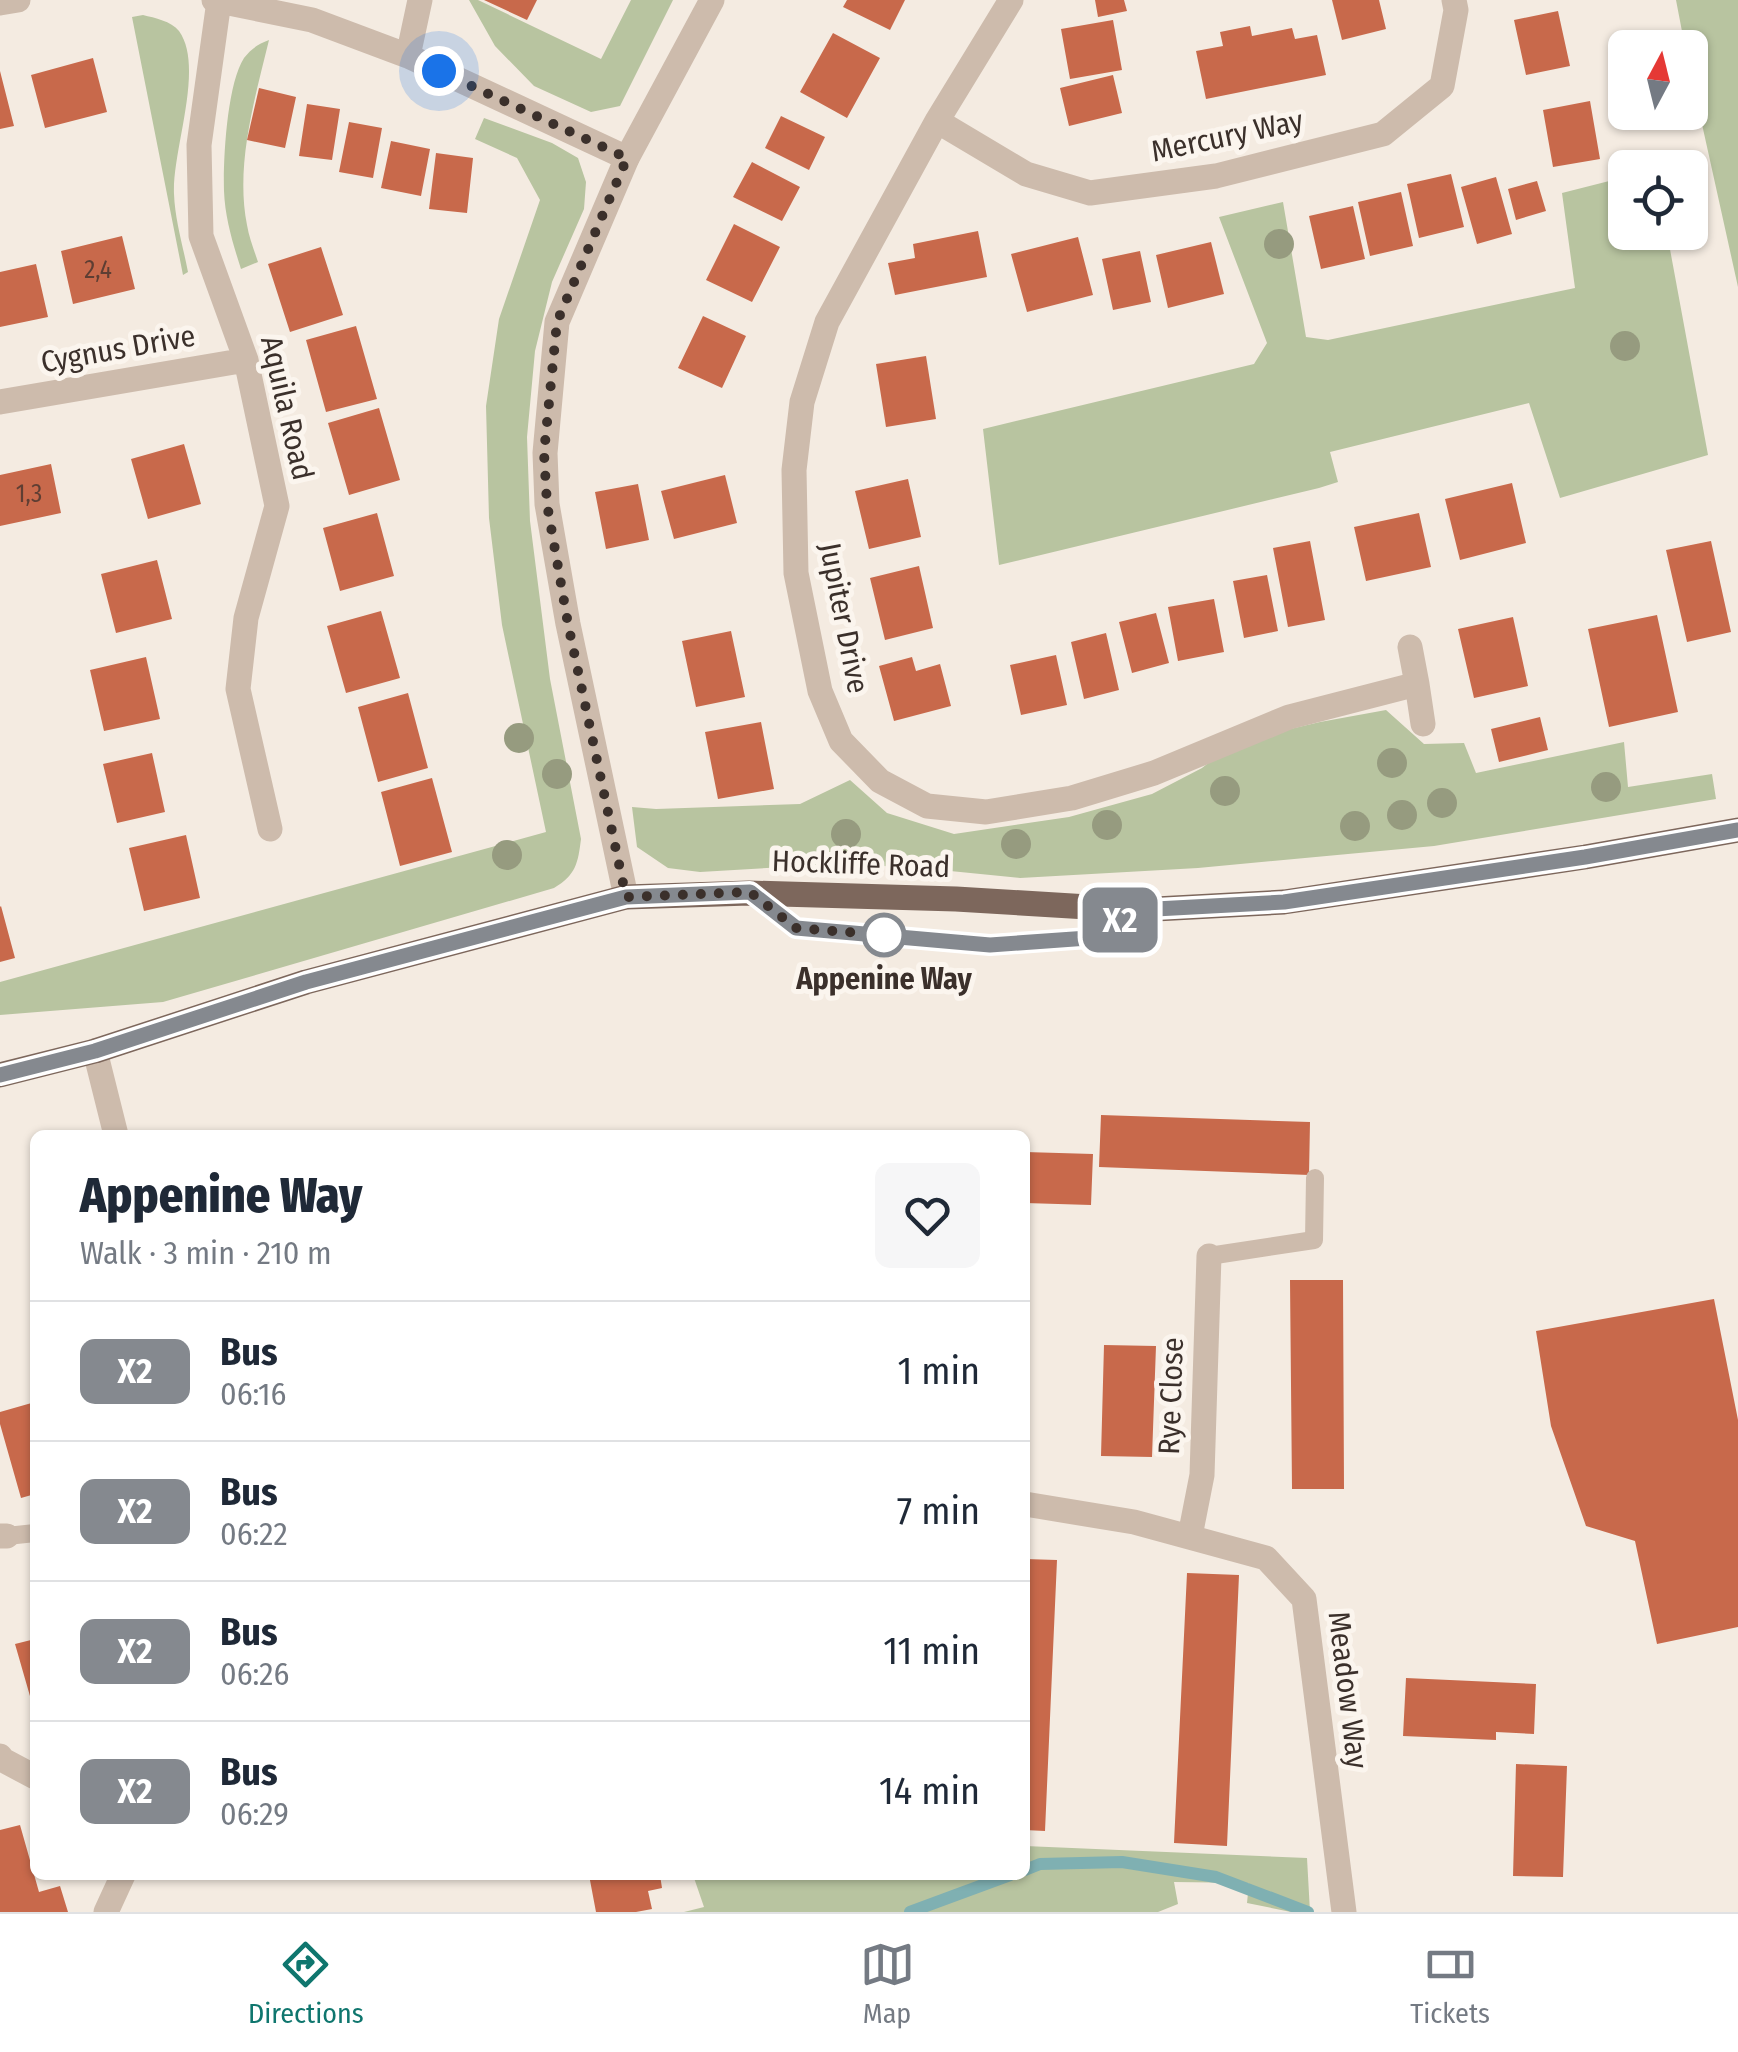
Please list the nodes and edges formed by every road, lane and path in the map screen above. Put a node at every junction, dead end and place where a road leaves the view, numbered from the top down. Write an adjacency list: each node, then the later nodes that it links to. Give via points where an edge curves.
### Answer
1 (18, 0): 7 (street)
2 (217, 0): 8 (street, via 312,20); 11 (street, Aquila Road, via 199,145 201,236)
3 (420, 0): 8 (street)
4 (712, 0): 10 (street)
5 (1012, 0): 9 (street, Jupiter Drive)
6 (1454, 0): 9 (street, Mercury Way, via 1442,86 1383,134 1216,176 1090,194 1026,174)
7 (0, 3)
8 (408, 56): 10 (street)
9 (937, 122): 14 (street, Jupiter Drive, via 826,322 802,402 794,470 796,574 820,691 840,740 880,781 927,806 986,812 1072,798 1154,773 1289,717)
10 (627, 158): 19 (street, via 557,322 544,453 568,624)
11 (246, 360): 12 (street, Cygnus Drive); 16 (street, Aquila Road, via 277,506 246,618 238,688)
12 (0, 402)
13 (1410, 647): 14 (street)
14 (1417, 684): 15 (street)
15 (1422, 724)
16 (270, 829)
17 (1738, 830): 20 (main road, Hockliffe Road, via 1284,902)
18 (750, 892): 19 (main road, Hockliffe Road); 20 (main road, Hockliffe Road); 20 (lane, via 796,928 990,945 1088,938)
19 (626, 897): 21 (main road, Hockliffe Road, via 306,982)
20 (1137, 910)
21 (95, 1051): 22 (main road, Hockliffe Road); 23 (street)
22 (0, 1076)
23 (115, 1130)
24 (1315, 1178): 25 (lane, via 1314,1240)
25 (1208, 1256): 29 (street, Rye Close, via 1202,1475)
26 (1030, 1505): 29 (street, Meadow Way)
27 (30, 1533): 28 (lane)
28 (4, 1536)
29 (1190, 1536): 34 (street, Meadow Way, via 1266,1558 1304,1599)
30 (0, 1756): 31 (street)
31 (30, 1774)
32 (120, 1880): 33 (street)
33 (106, 1912)
34 (1344, 1912)

